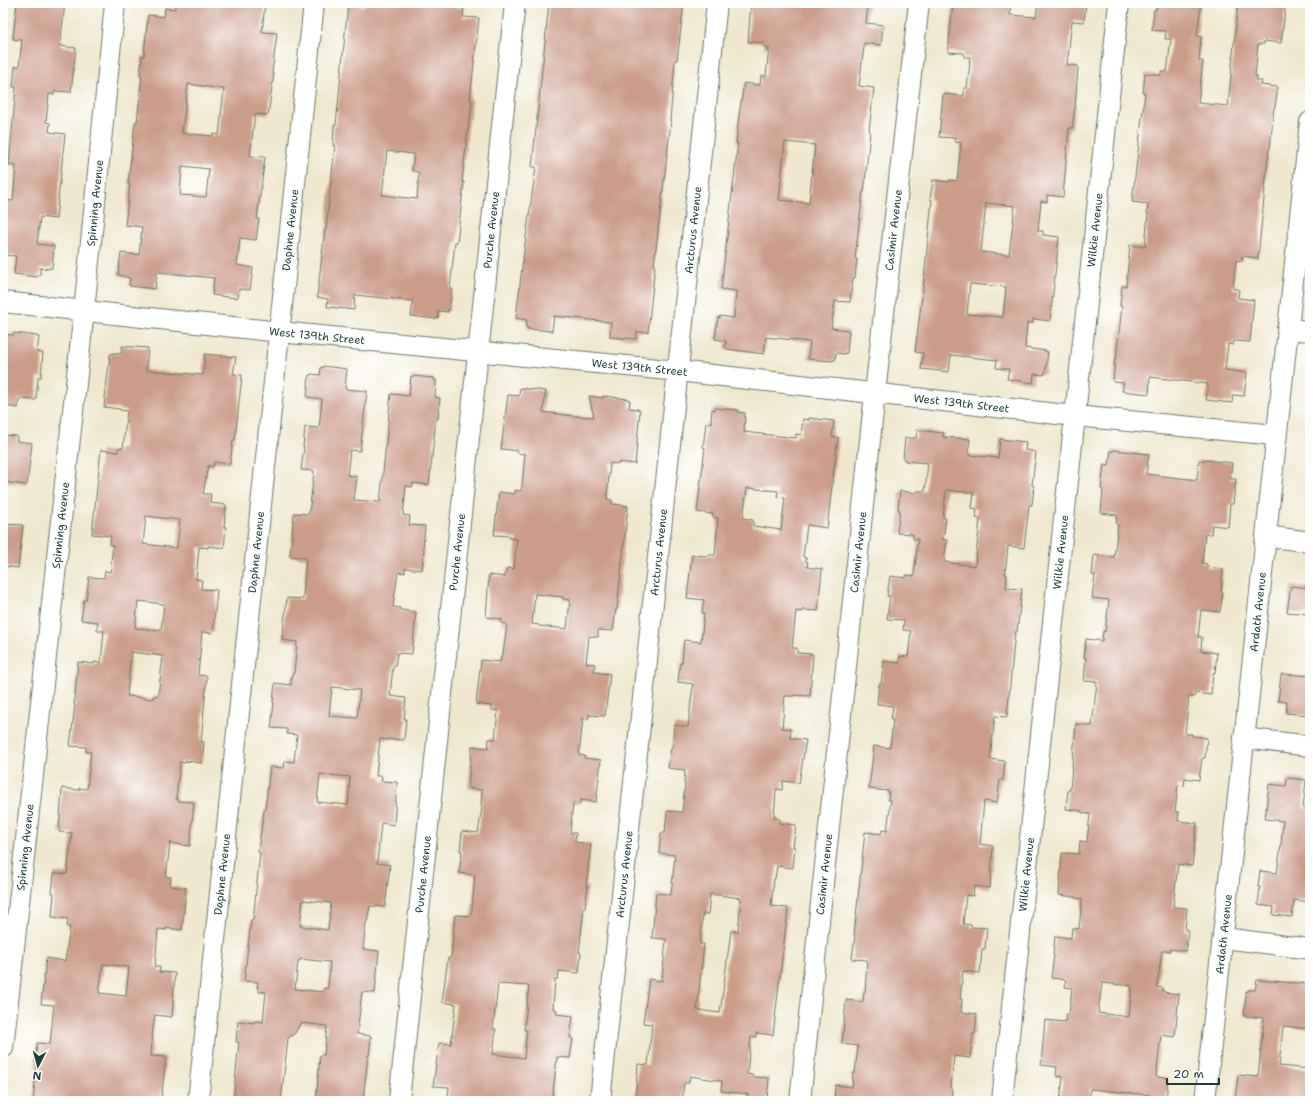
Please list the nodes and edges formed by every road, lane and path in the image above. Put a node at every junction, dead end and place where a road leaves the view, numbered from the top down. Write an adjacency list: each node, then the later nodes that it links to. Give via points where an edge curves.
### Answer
1 (115, 3): 9 (street, Spinning Avenue)
2 (314, 3): 12 (street, Daphne Avenue)
3 (515, 3): 13 (street, Purche Avenue)
4 (717, 3): 14 (street, Arcturus Avenue)
5 (919, 3): 15 (street, Casimir Avenue)
6 (1119, 3): 16 (street, Wilkie Avenue)
7 (1310, 130): 10 (street, Ardath Avenue)
8 (3, 302): 9 (street, West 139th Street)
9 (84, 311): 12 (street, West 139th Street); 24 (street, Spinning Avenue)
10 (1287, 329): 11 (street); 17 (street, Ardath Avenue)
11 (1310, 331)
12 (280, 332): 13 (street, West 139th Street); 25 (street, Daphne Avenue)
13 (478, 351): 14 (street, West 139th Street); 26 (street, Purche Avenue)
14 (678, 371): 15 (street, West 139th Street); 27 (street, Arcturus Avenue)
15 (875, 393): 16 (street, West 139th Street); 28 (street, Casimir Avenue)
16 (1075, 416): 17 (street, West 139th Street); 29 (street, Wilkie Avenue)
17 (1276, 435): 18 (street, Ardath Avenue)
18 (1266, 536): 19 (street); 20 (street, Ardath Avenue)
19 (1310, 542)
20 (1244, 738): 21 (street); 22 (street, Ardath Avenue)
21 (1310, 746)
22 (1224, 938): 23 (street); 30 (street, Ardath Avenue)
23 (1310, 949)
24 (3, 1048)
25 (198, 1101)
26 (399, 1101)
27 (600, 1101)
28 (800, 1101)
29 (1002, 1101)
30 (1205, 1101)

